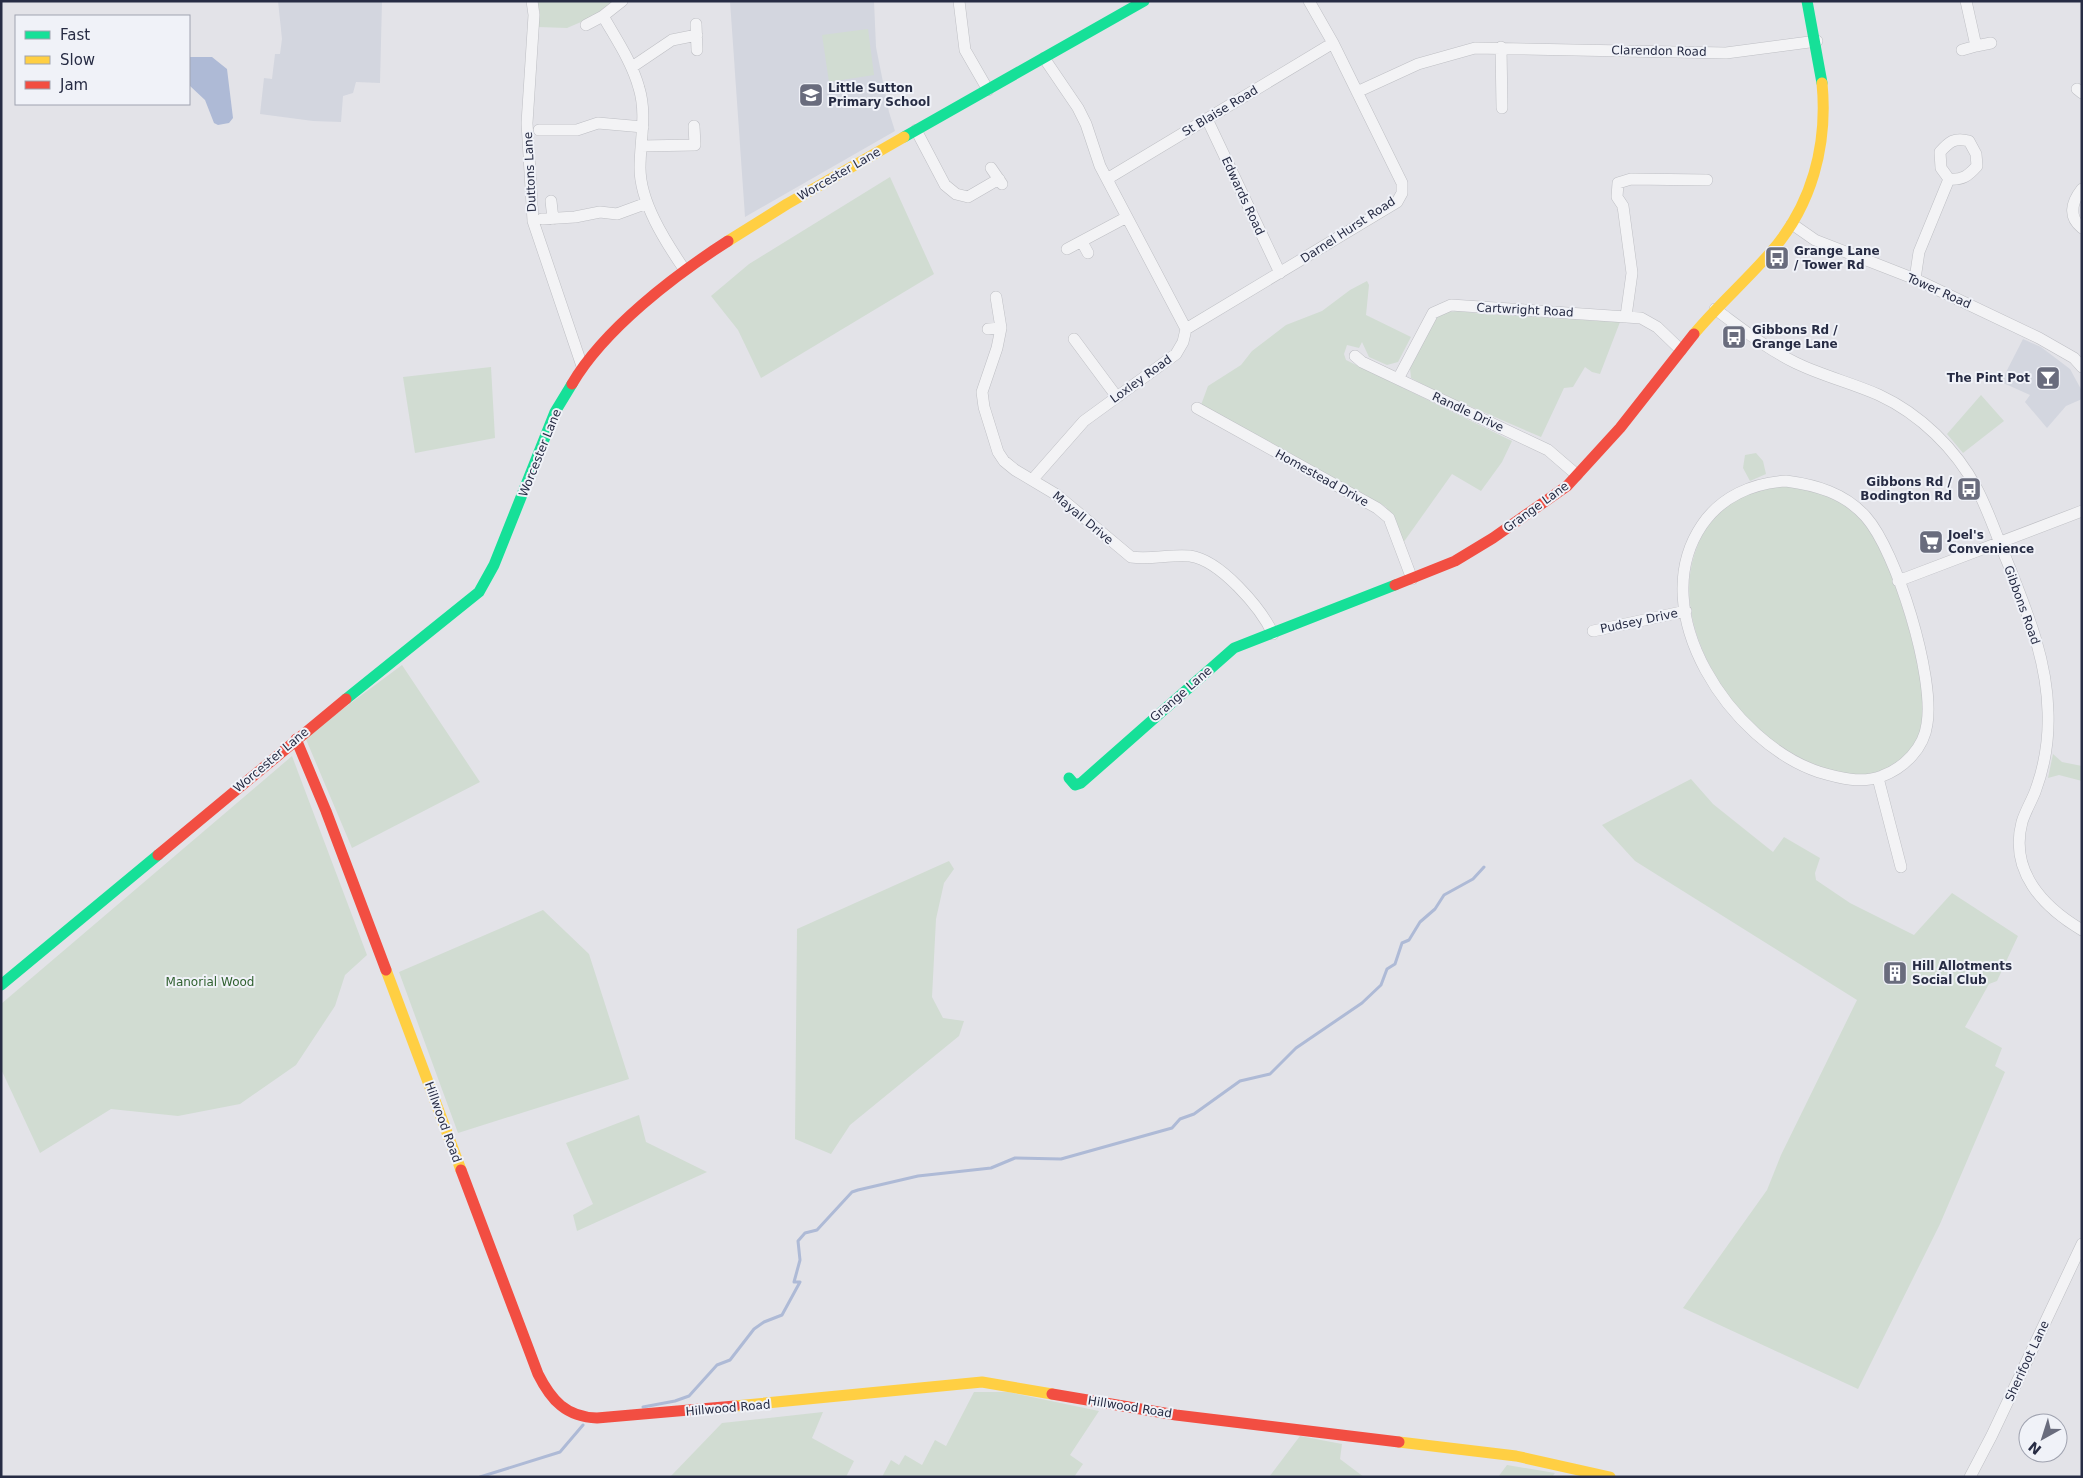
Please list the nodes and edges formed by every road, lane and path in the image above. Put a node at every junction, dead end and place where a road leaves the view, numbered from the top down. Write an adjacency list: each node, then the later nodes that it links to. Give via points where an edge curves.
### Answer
1 (532, 1): 55 (street, Duttons Lane, via 534,15 527,123 533,221)
2 (622, 1): 8 (street)
3 (959, 1): 19 (street, via 965,50)
4 (1144, 1): 17 (street, Worcester Lane)
5 (1309, 1): 11 (street, Darnel Hurst Road)
6 (1807, 1): 10 (street, Grange Lane)
7 (1966, 1): 13 (street)
8 (603, 16): 9 (street); 18 (street)
9 (586, 25)
10 (1817, 41): 14 (street, Clarendon Road, via 1726,52); 36 (street, Grange Lane, via 1825,127 1808,194)
11 (1333, 43): 20 (street, Darnel Hurst Road); 22 (street, St Blaise Road)
12 (1991, 43): 13 (street)
13 (1976, 46): 16 (street)
14 (1501, 47): 20 (street, Clarendon Road, via 1448,54); 21 (street)
15 (697, 50): 18 (street, via 696,29 672,40)
16 (1962, 50)
17 (1044, 58): 19 (street, Worcester Lane); 29 (street, via 1078,108)
18 (632, 67): 25 (street, via 642,99)
19 (988, 90): 26 (street, Worcester Lane)
20 (1357, 92): 42 (street, Darnel Hurst Road, via 1402,183 1402,193 1396,202)
21 (1502, 108)
22 (1207, 119): 29 (street, St Blaise Road); 42 (street, Edwards Road)
23 (545, 126): 25 (street, via 577,130 598,123)
24 (694, 126): 27 (street, via 695,145)
25 (643, 127): 27 (street)
26 (916, 130): 28 (street, via 946,185 956,194 968,197 1001,182); 41 (street, Worcester Lane, via 787,204)
27 (641, 146): 34 (street, via 642,186)
28 (991, 168)
29 (1107, 179): 35 (street)
30 (1949, 179): 43 (street, via 1919,252)
31 (1707, 180): 46 (street, via 1631,179 1618,183 1617,197 1623,206 1632,273)
32 (2082, 190): 37 (street, via 2072,207 2072,215)
33 (551, 201): 34 (street, via 548,219 600,212 618,214)
34 (647, 203): 41 (street)
35 (1127, 218): 38 (street); 49 (street)
36 (1792, 224): 43 (street, Tower Road, via 1815,240); 45 (street, Grange Lane, via 1764,260)
37 (2082, 228)
38 (1082, 242): 39 (street); 40 (street)
39 (1067, 249)
40 (1088, 254)
41 (684, 269): 55 (street, Worcester Lane, via 604,341)
42 (1280, 274): 49 (street, Darnel Hurst Road)
43 (1915, 279): 54 (street, Tower Road, via 2040,338)
44 (996, 297): 48 (street, Mayall Drive)
45 (1715, 309): 52 (street, Grange Lane); 62 (street, Gibbons Road, via 1774,351 1890,401 1927,426 1970,476)
46 (1626, 316): 52 (street, Cartwright Road, via 1641,318); 56 (street, Cartwright Road, via 1451,306 1432,313)
47 (988, 328): 48 (street)
48 (1001, 328): 60 (street, Mayall Drive, via 982,392 984,407 998,452 1004,461)
49 (1186, 329): 57 (street, Loxley Road, via 1176,354)
50 (1074, 339): 57 (street, via 1087,348)
51 (2082, 349): 54 (street)
52 (1681, 350): 59 (street, Grange Lane, via 1633,414)
53 (1355, 356): 56 (street, Randle Drive)
54 (2078, 363)
55 (582, 366): 68 (street, Worcester Lane, via 555,412 494,565 479,592)
56 (1398, 379): 59 (street, Randle Drive, via 1548,450)
57 (1116, 397): 60 (street, Loxley Road, via 1084,421)
58 (1197, 408): 63 (street, Homestead Drive, via 1377,508 1389,518)
59 (1577, 475): 63 (street, Grange Lane, via 1567,486 1493,538 1455,561)
60 (1033, 479): 67 (street, Mayall Drive, via 1131,557 1190,556 1221,571 1265,617)
61 (2082, 511): 62 (street)
62 (1999, 542): 64 (street); 72 (street, Gibbons Road, via 2041,658 2048,713 2042,770 2019,837 2021,862 2039,896)
63 (1412, 580): 67 (street, Grange Lane)
64 (1898, 581): 65 (street, via 1879,537 1867,517 1852,504 1810,484 1774,482 1734,495 1708,517 1696,534 1687,557 1683,591); 70 (street, via 1919,645 1927,691 1927,725 1915,753 1890,773)
65 (1686, 611): 66 (street, Pudsey Drive); 70 (street, via 1696,649 1716,689 1736,716 1765,742 1789,759 1832,776 1854,780)
66 (1593, 631)
67 (1273, 634): 69 (street, Grange Lane, via 1234,648 1081,783 1075,784)
68 (296, 739): 73 (street, Worcester Lane); 75 (street, Hillwood Road, via 518,1323 550,1397 566,1410 588,1418 622,1417 982,1382 1176,1415 1516,1456)
69 (1069, 778)
70 (1878, 778): 71 (street)
71 (1901, 867)
72 (2082, 930)
73 (1, 984)
74 (2082, 1244): 76 (street, Sherifoot Lane)
75 (1610, 1477)
76 (1970, 1477)

